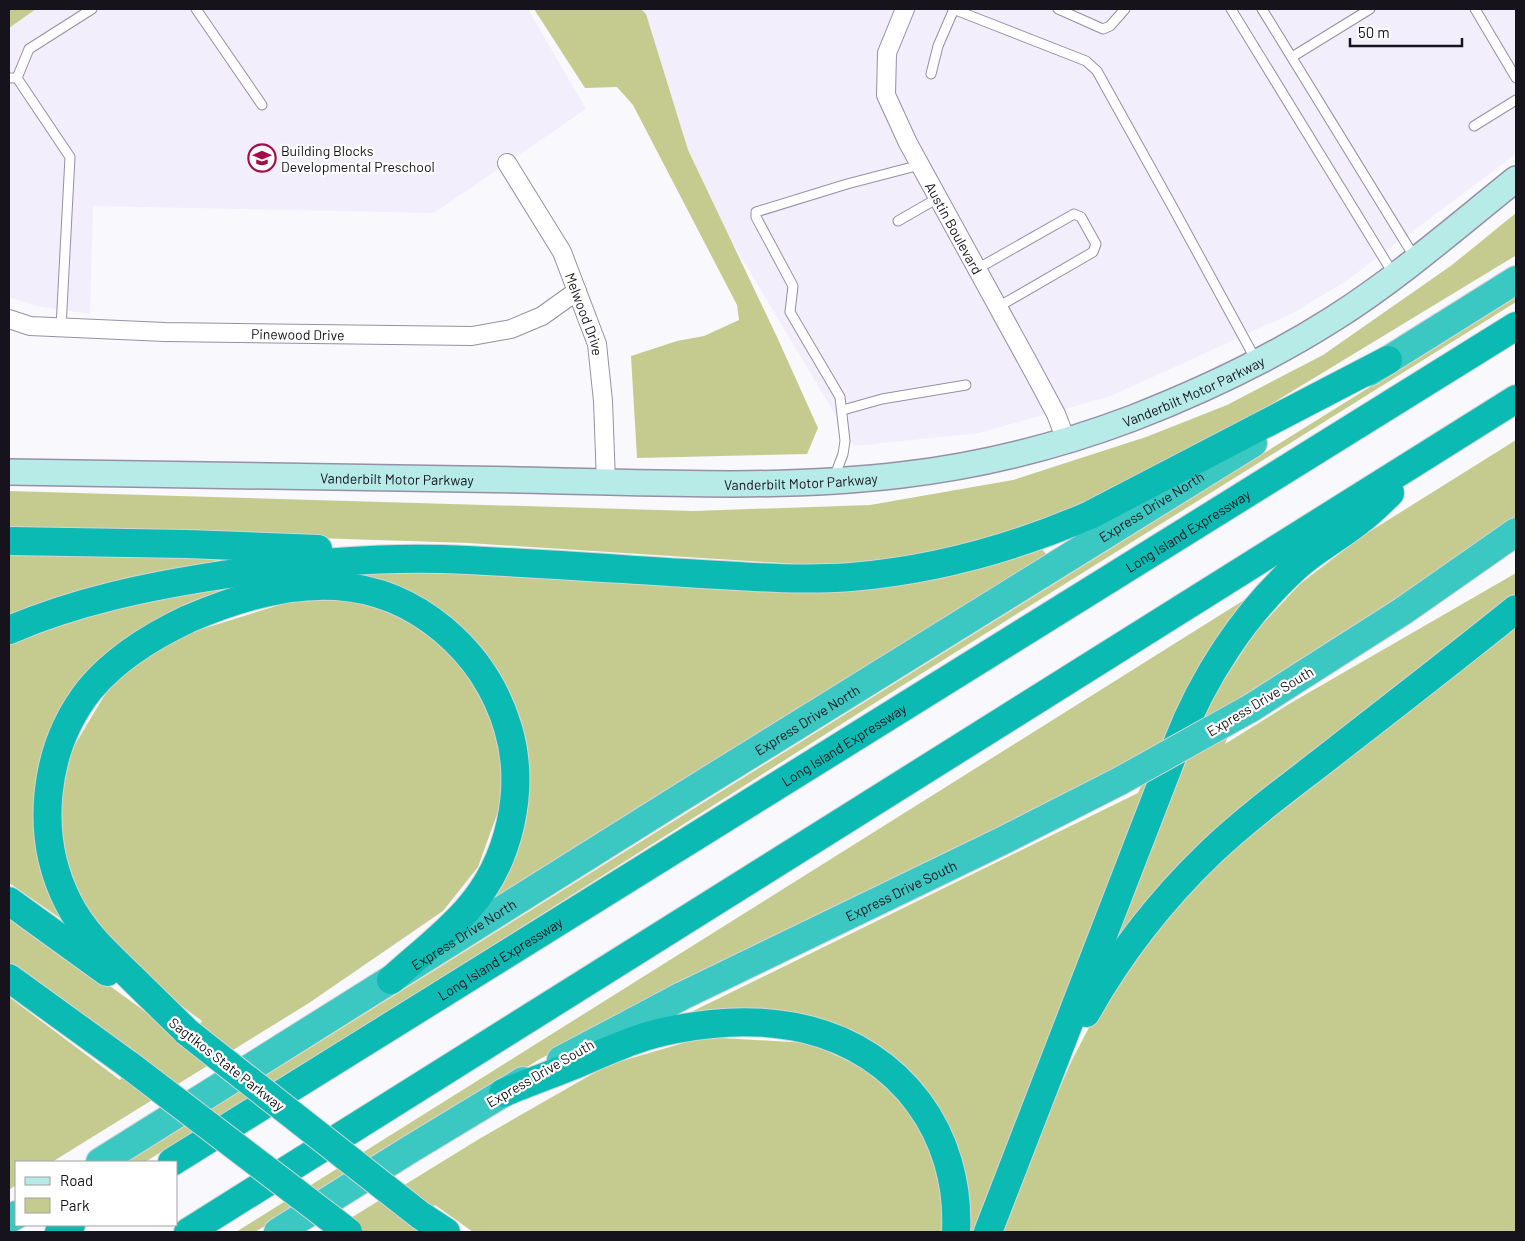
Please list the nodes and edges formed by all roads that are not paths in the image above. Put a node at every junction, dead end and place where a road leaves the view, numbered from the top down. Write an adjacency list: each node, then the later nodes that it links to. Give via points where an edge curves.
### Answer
1 (92, 9): 13 (lane, via 29,49)
2 (196, 9): 16 (lane)
3 (905, 9): 19 (street, Austin Boulevard, via 887,53 886,94)
4 (954, 9): 12 (lane); 33 (lane, via 1086,61 1097,71)
5 (1058, 9): 6 (lane, via 1103,29)
6 (1125, 9)
7 (1230, 9): 25 (lane)
8 (1262, 9): 11 (lane)
9 (1370, 9): 11 (lane)
10 (1475, 9): 14 (lane)
11 (1292, 57): 23 (lane)
12 (930, 74)
13 (13, 78): 31 (lane, via 70,158)
14 (1516, 78)
15 (1516, 100): 17 (lane)
16 (262, 105)
17 (1474, 126)
18 (508, 163): 27 (street, Melwood Drive, via 562,252)
19 (920, 165): 21 (street, Austin Boulevard); 36 (lane, via 756,212 793,286 790,312 840,397)
20 (1516, 179): 23 (main road, Vanderbilt Motor Parkway)
21 (938, 198): 22 (lane); 24 (street, Austin Boulevard)
22 (898, 221)
23 (1415, 260): 25 (main road, Vanderbilt Motor Parkway)
24 (977, 269): 28 (street, Austin Boulevard); 28 (lane, via 1074,214 1085,224 1096,244 1093,252)
25 (1395, 276): 33 (main road, Vanderbilt Motor Parkway, via 1331,320)
26 (1516, 280): 32 (highway, Express Drive North)
27 (577, 290): 31 (street, Pinewood Drive, via 542,316 511,329 472,336); 41 (street, Melwood Drive, via 597,344)
28 (998, 307): 37 (street, Austin Boulevard)
29 (9, 319): 31 (street, Pinewood Drive, via 30,326)
30 (1516, 326): 56 (highway, Long Island Expressway)
31 (61, 328)
32 (1388, 360): 45 (highway, via 1090,515 1031,539 954,561 868,575 792,579); 51 (highway, Express Drive North)
33 (1257, 362): 37 (main road, Vanderbilt Motor Parkway, via 1160,407)
34 (966, 385): 36 (lane, via 882,399)
35 (1516, 399): 38 (highway)
36 (843, 410): 40 (lane, via 845,441)
37 (1066, 440): 40 (main road, Vanderbilt Motor Parkway, via 950,467)
38 (1448, 442): 54 (highway, via 1359,522 1298,565 1249,618 1208,678 1185,722); 58 (highway)
39 (9, 472): 41 (main road, Vanderbilt Motor Parkway)
40 (833, 481): 41 (main road, Vanderbilt Motor Parkway, via 735,484)
41 (606, 482)
42 (1516, 532): 48 (highway, Express Drive South)
43 (9, 541): 45 (highway, via 252,546)
44 (1516, 556): 48 (highway, via 1442,600)
45 (439, 559): 47 (highway, via 302,564 190,580 82,603)
46 (1516, 610): 54 (highway, via 1262,808 1188,875 1147,923 1100,990)
47 (9, 630)
48 (1356, 643): 53 (highway, Express Drive South, bridge, via 1251,708 1120,781 1002,842 648,1013)
49 (9, 901): 52 (highway, Sagtikos State Parkway)
50 (9, 978): 60 (highway, bridge)
51 (391, 980): 52 (highway, via 469,908 502,854 513,814 515,785 514,755 504,715 489,683 458,642 423,615 399,602 358,588 335,586 311,586 243,598 161,633 127,654 100,678 80,704 64,734 51,773 50,848 60,884 72,908 99,946); 55 (highway, Express Drive North)
52 (187, 1032): 57 (highway, Sagtikos State Parkway, bridge)
53 (503, 1093): 59 (highway, Express Drive South); 62 (highway, via 625,1043 676,1029 711,1024 778,1024 827,1036 856,1048 888,1070 929,1117 953,1176)
54 (1032, 1119): 63 (highway)
55 (102, 1161)
56 (174, 1161)
57 (430, 1224): 61 (highway, Sagtikos State Parkway)
58 (188, 1232)
59 (278, 1232)
60 (348, 1232)
61 (446, 1232)
62 (956, 1232)
63 (988, 1232)

